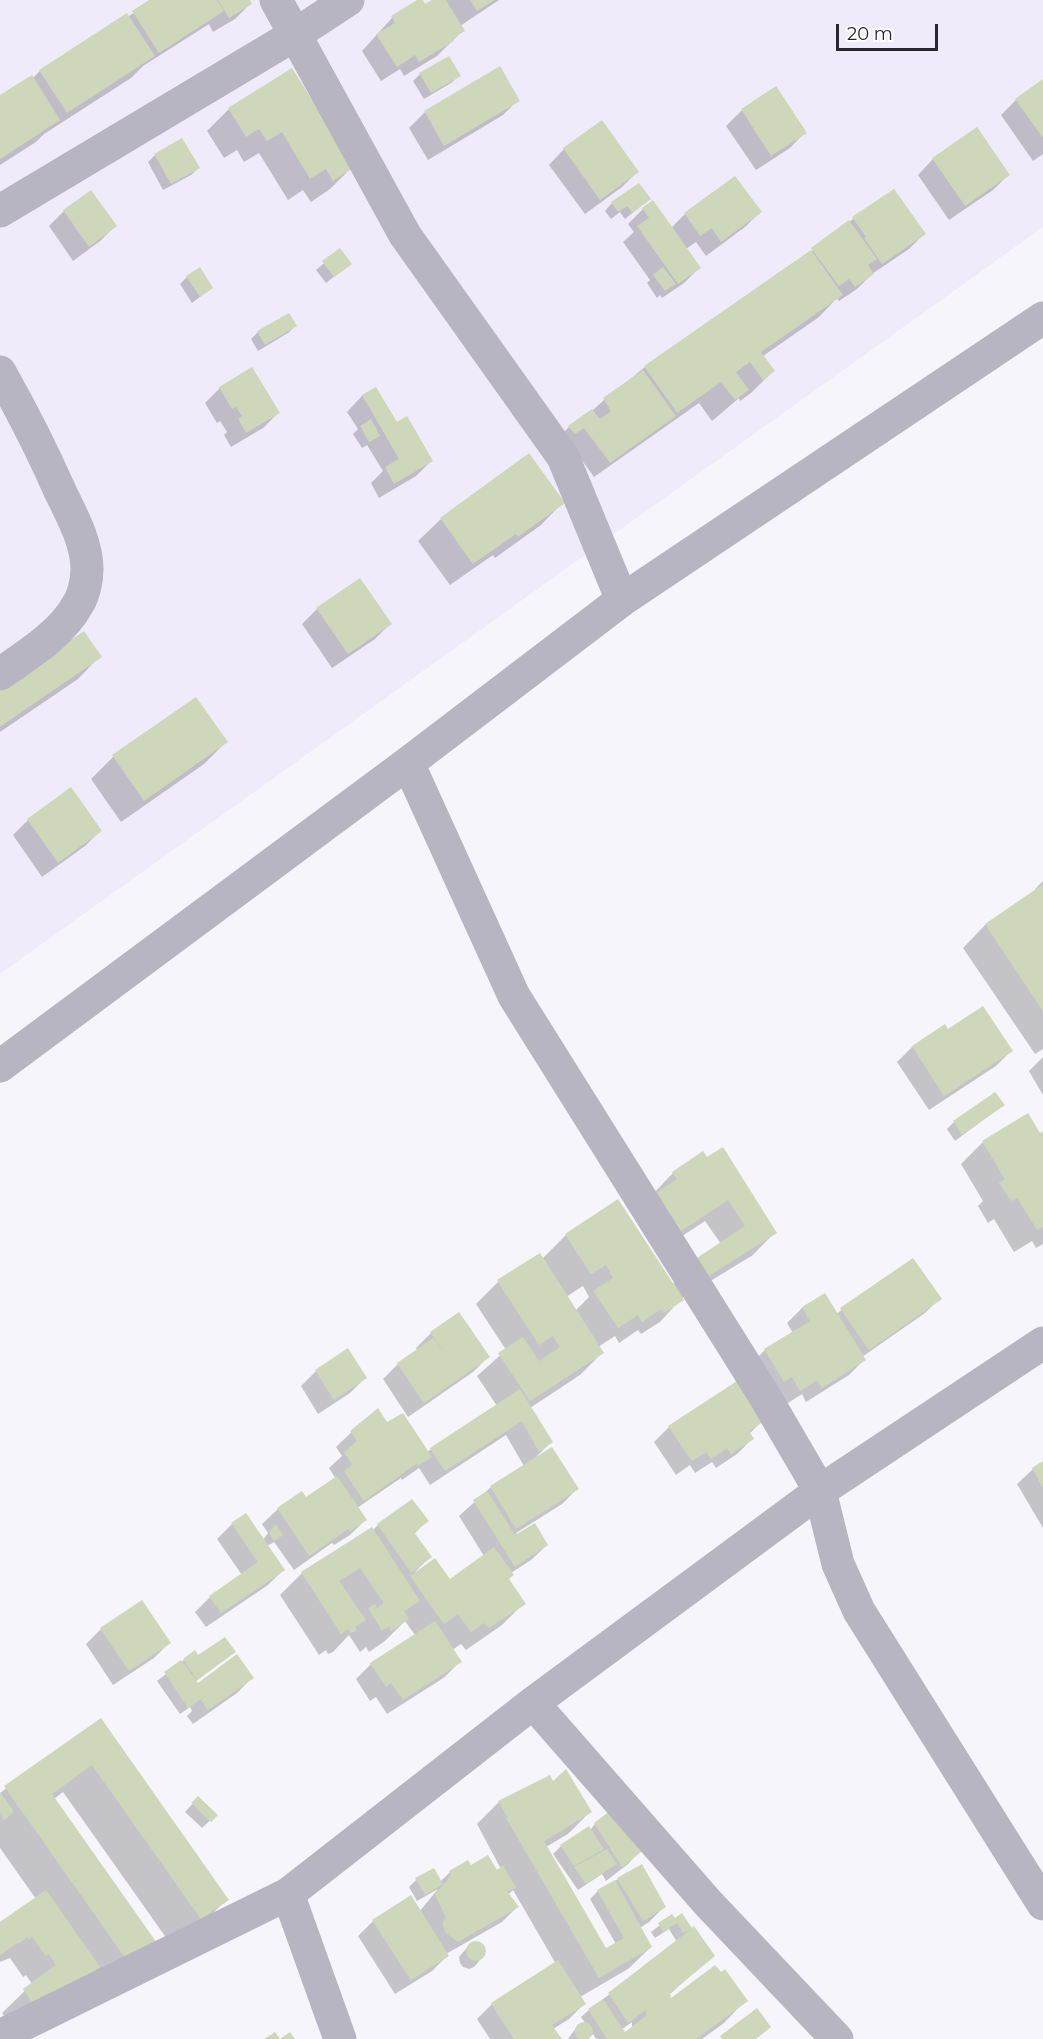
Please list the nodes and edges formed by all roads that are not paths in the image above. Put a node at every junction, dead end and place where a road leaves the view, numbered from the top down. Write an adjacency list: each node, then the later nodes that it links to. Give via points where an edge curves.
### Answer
1 (276, 0): 3 (street)
2 (348, 0): 3 (street)
3 (296, 34): 4 (street); 7 (street, via 405,235 563,457)
4 (0, 211)
5 (1043, 318): 7 (street)
6 (0, 372): 8 (street, via 71,514 87,568 79,603 66,621)
7 (622, 600): 9 (street)
8 (0, 674)
9 (408, 764): 10 (street); 12 (street, via 514,996)
10 (0, 1066)
11 (1043, 1343): 12 (street)
12 (820, 1491): 13 (street); 15 (street, via 838,1564 859,1611)
13 (533, 1703): 14 (street); 18 (street, via 708,1903)
14 (288, 1894): 16 (street); 17 (street)
15 (1043, 1904)
16 (0, 2036)
17 (339, 2039)
18 (837, 2039)

